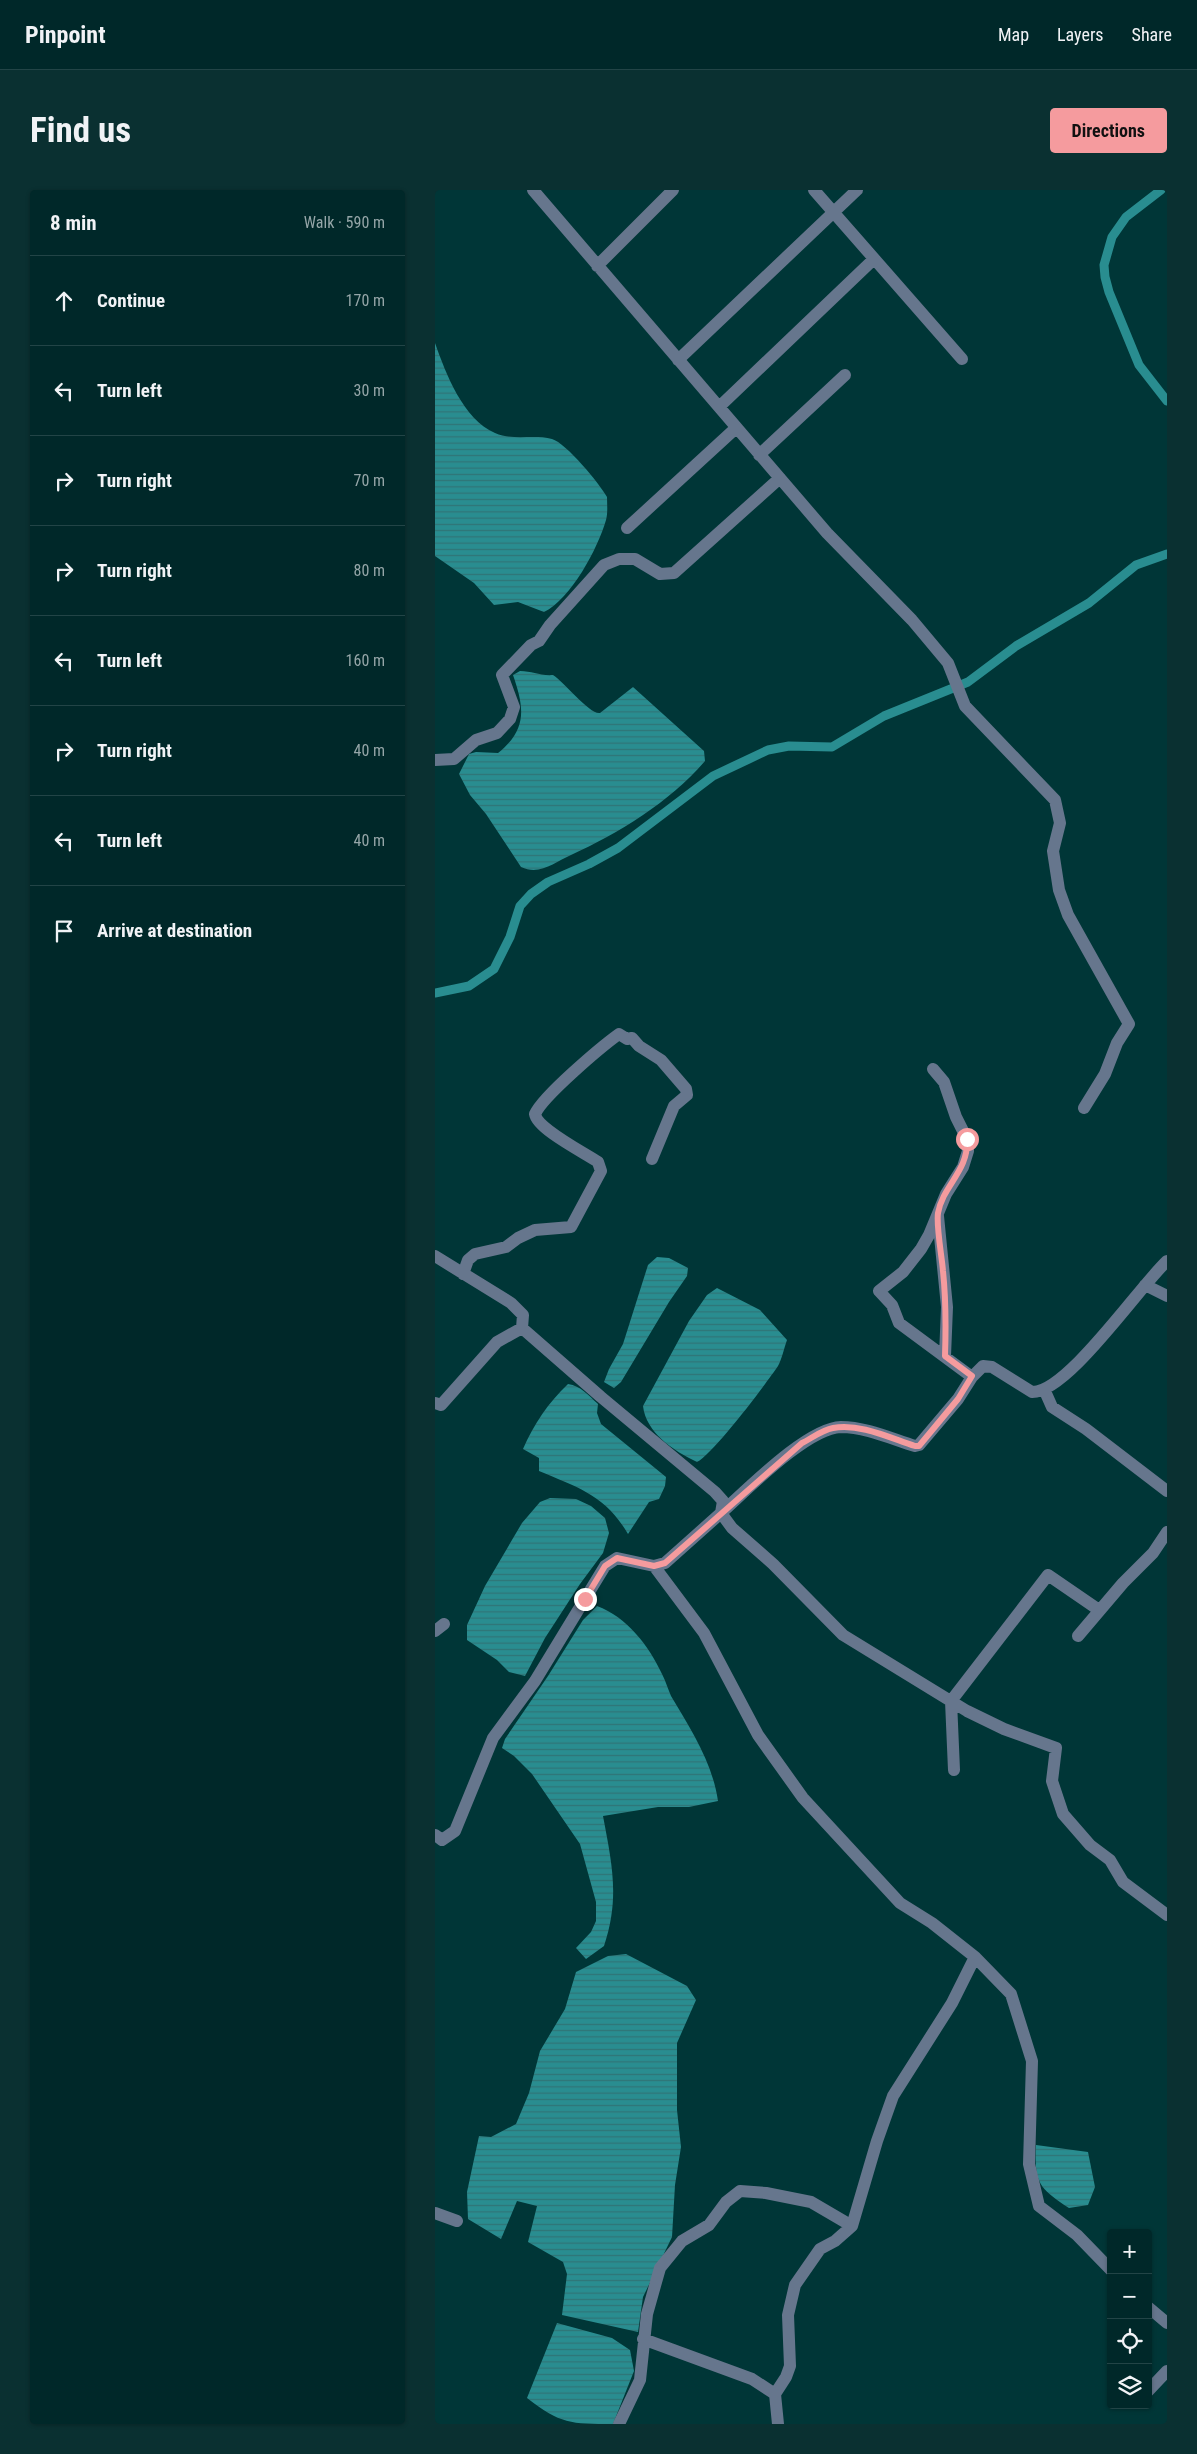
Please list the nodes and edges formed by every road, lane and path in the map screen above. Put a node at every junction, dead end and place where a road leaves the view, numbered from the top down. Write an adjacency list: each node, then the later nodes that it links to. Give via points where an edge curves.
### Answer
1 (533, 190): 7 (street)
2 (673, 190): 7 (street)
3 (814, 190): 5 (street)
4 (857, 190): 5 (street)
5 (833, 212): 6 (street); 9 (street)
6 (874, 259): 8 (street); 11 (street)
7 (597, 266): 9 (street)
8 (962, 359)
9 (678, 360): 11 (street)
10 (845, 375): 13 (street)
11 (719, 408): 12 (street)
12 (736, 428): 13 (street); 15 (street)
13 (759, 455): 14 (street)
14 (780, 478): 16 (street, via 674,573 660,574 635,559 619,559 604,565 539,641 502,675 514,707 510,719 497,733 476,740 454,759); 18 (street, via 827,533 913,620 948,663 965,706 1055,800 1060,823 1053,852 1059,890 1068,915 1129,1024 1117,1043 1105,1074)
15 (627, 528)
16 (435, 760)
17 (933, 1069): 20 (street, via 944,1082 967,1139 963,1166)
18 (1083, 1108)
19 (652, 1160): 23 (street, via 674,1106 687,1095 686,1090 661,1060 632,1038 619,1034 553,1092 535,1114 539,1123 549,1131 601,1166 571,1227 535,1230 507,1247 475,1254 468,1260)
20 (938, 1214): 27 (street, via 947,1307); 27 (street, via 925,1242 903,1272 879,1291 892,1306 899,1323)
21 (435, 1256): 23 (street)
22 (1167, 1261): 24 (street)
23 (463, 1274): 26 (street, via 511,1303 523,1315)
24 (1145, 1285): 25 (street); 29 (street, via 1083,1359)
25 (1167, 1296)
26 (522, 1328): 30 (street, via 497,1342 441,1405); 32 (street, via 715,1492 723,1501)
27 (945, 1356): 28 (street)
28 (972, 1376): 29 (street, via 987,1365 1026,1390 1038,1393); 32 (street, via 958,1399 919,1446 869,1431 831,1428 802,1443)
29 (1044, 1390): 31 (street, via 1052,1407)
30 (435, 1403)
31 (1167, 1491)
32 (721, 1513): 34 (street, via 665,1563); 37 (street, via 843,1636)
33 (1167, 1532): 35 (street, via 1153,1553)
34 (654, 1566): 39 (street, via 617,1558 605,1566 535,1681 493,1738 455,1831 442,1840); 41 (street, via 704,1633 758,1735 803,1798 900,1903)
35 (1099, 1610): 36 (street); 37 (street, via 1048,1575)
36 (1078, 1636)
37 (951, 1701): 38 (street); 40 (street, via 1004,1729 1055,1748 1052,1781 1063,1814 1090,1845 1110,1860 1123,1882)
38 (954, 1770)
39 (435, 1836)
40 (1167, 1915)
41 (975, 1957): 44 (street, via 951,2003 893,2096); 45 (street, via 1011,1994 1032,2061 1029,2164 1039,2206 1077,2234)
42 (435, 2213): 43 (street)
43 (457, 2221)
44 (853, 2226): 48 (street, via 811,2202 740,2191 726,2202 709,2225 682,2241 660,2268); 51 (street, via 820,2249 795,2285 788,2315 790,2366)
45 (1107, 2266)
46 (1152, 2311): 47 (street)
47 (1167, 2324)
48 (643, 2339): 51 (street, via 752,2379); 52 (street, via 640,2380)
49 (1167, 2370): 50 (street)
50 (1152, 2387)
51 (775, 2394): 53 (street)
52 (619, 2424)
53 (778, 2424)

